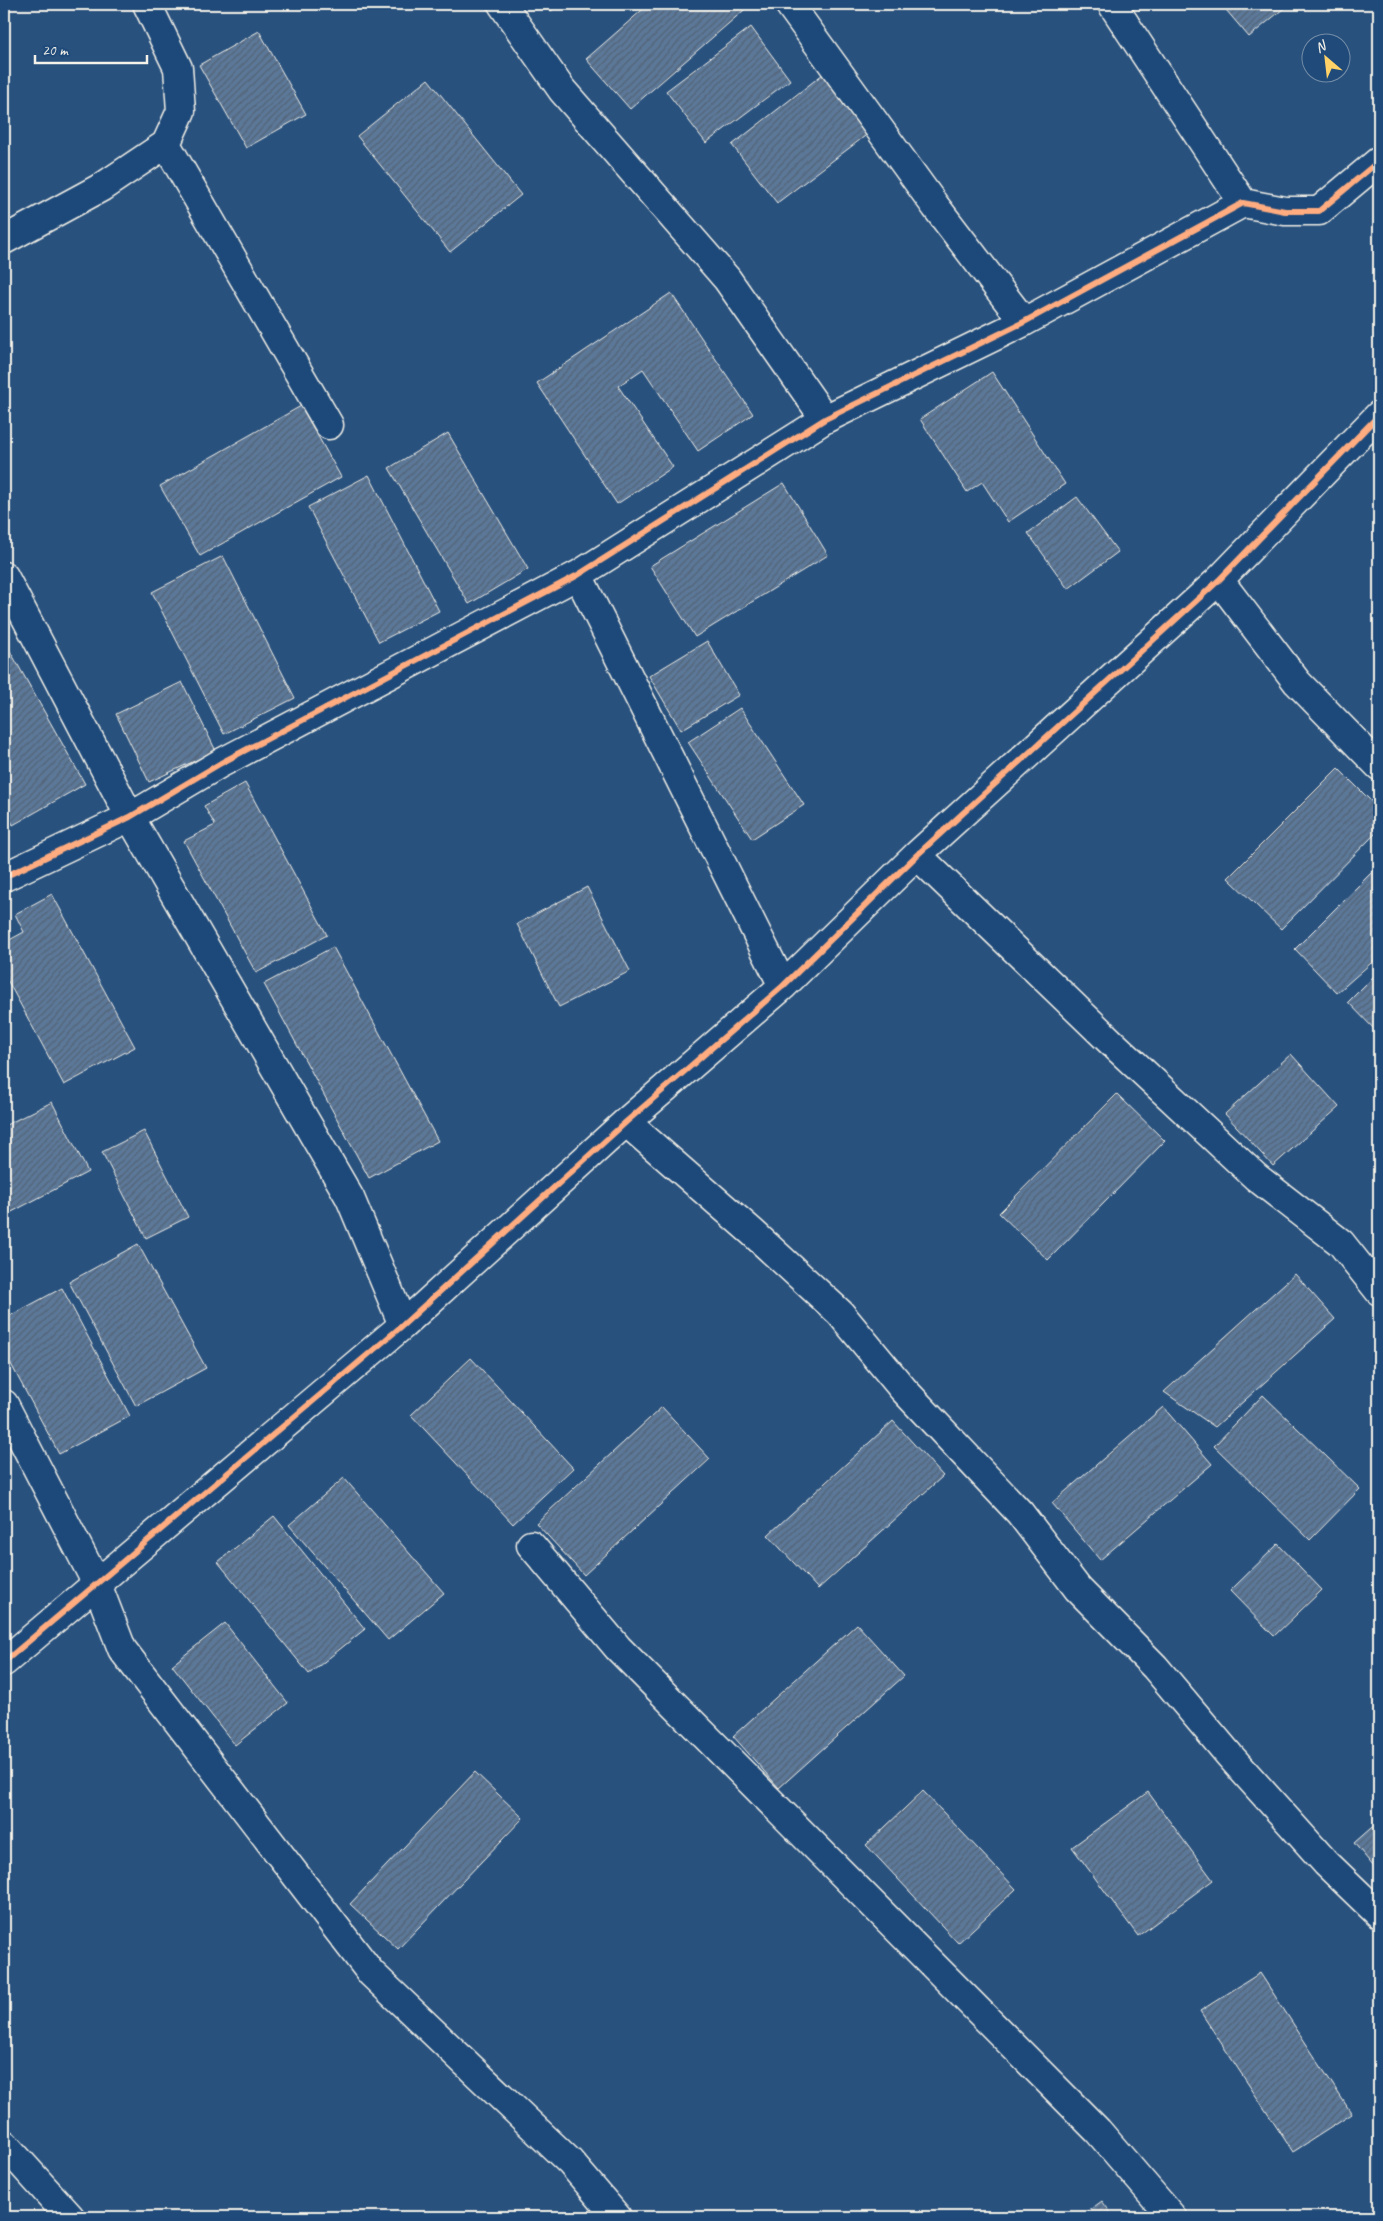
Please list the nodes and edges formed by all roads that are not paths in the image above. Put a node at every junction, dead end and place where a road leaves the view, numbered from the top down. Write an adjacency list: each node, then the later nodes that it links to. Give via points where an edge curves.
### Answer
1 (147, 4): 5 (street, via 178,68 181,112)
2 (502, 4): 11 (street, via 562,90 727,279)
3 (789, 4): 9 (street, via 930,200)
4 (1112, 4): 7 (street)
5 (166, 144): 8 (street, via 102,187); 12 (street)
6 (1379, 161): 7 (street, via 1319,211 1285,211)
7 (1243, 203): 9 (street)
8 (4, 240)
9 (1024, 322): 11 (street)
10 (1379, 415): 15 (street)
11 (825, 419): 13 (street)
12 (328, 425)
13 (578, 575): 17 (street, via 221,763); 20 (street)
14 (4, 576): 17 (street)
15 (1219, 580): 16 (street, via 1297,682); 18 (street)
16 (1379, 766)
17 (130, 817): 19 (street); 23 (street, via 350,1198)
18 (917, 855): 20 (street); 22 (street, via 1256,1177 1342,1243)
19 (4, 877)
20 (783, 986): 21 (street)
21 (626, 1122): 23 (street); 28 (street, via 840,1313 903,1389 1020,1513 1078,1589 1155,1667 1326,1863)
22 (1379, 1291)
23 (403, 1325): 26 (street)
24 (4, 1404): 26 (street)
25 (531, 1545): 32 (street, via 618,1648 1098,2131)
26 (97, 1584): 27 (street); 31 (street, via 122,1649 370,1973 570,2162)
27 (4, 1662)
28 (1379, 1914)
29 (4, 2144): 30 (street)
30 (70, 2217)
31 (617, 2217)
32 (1172, 2217)

